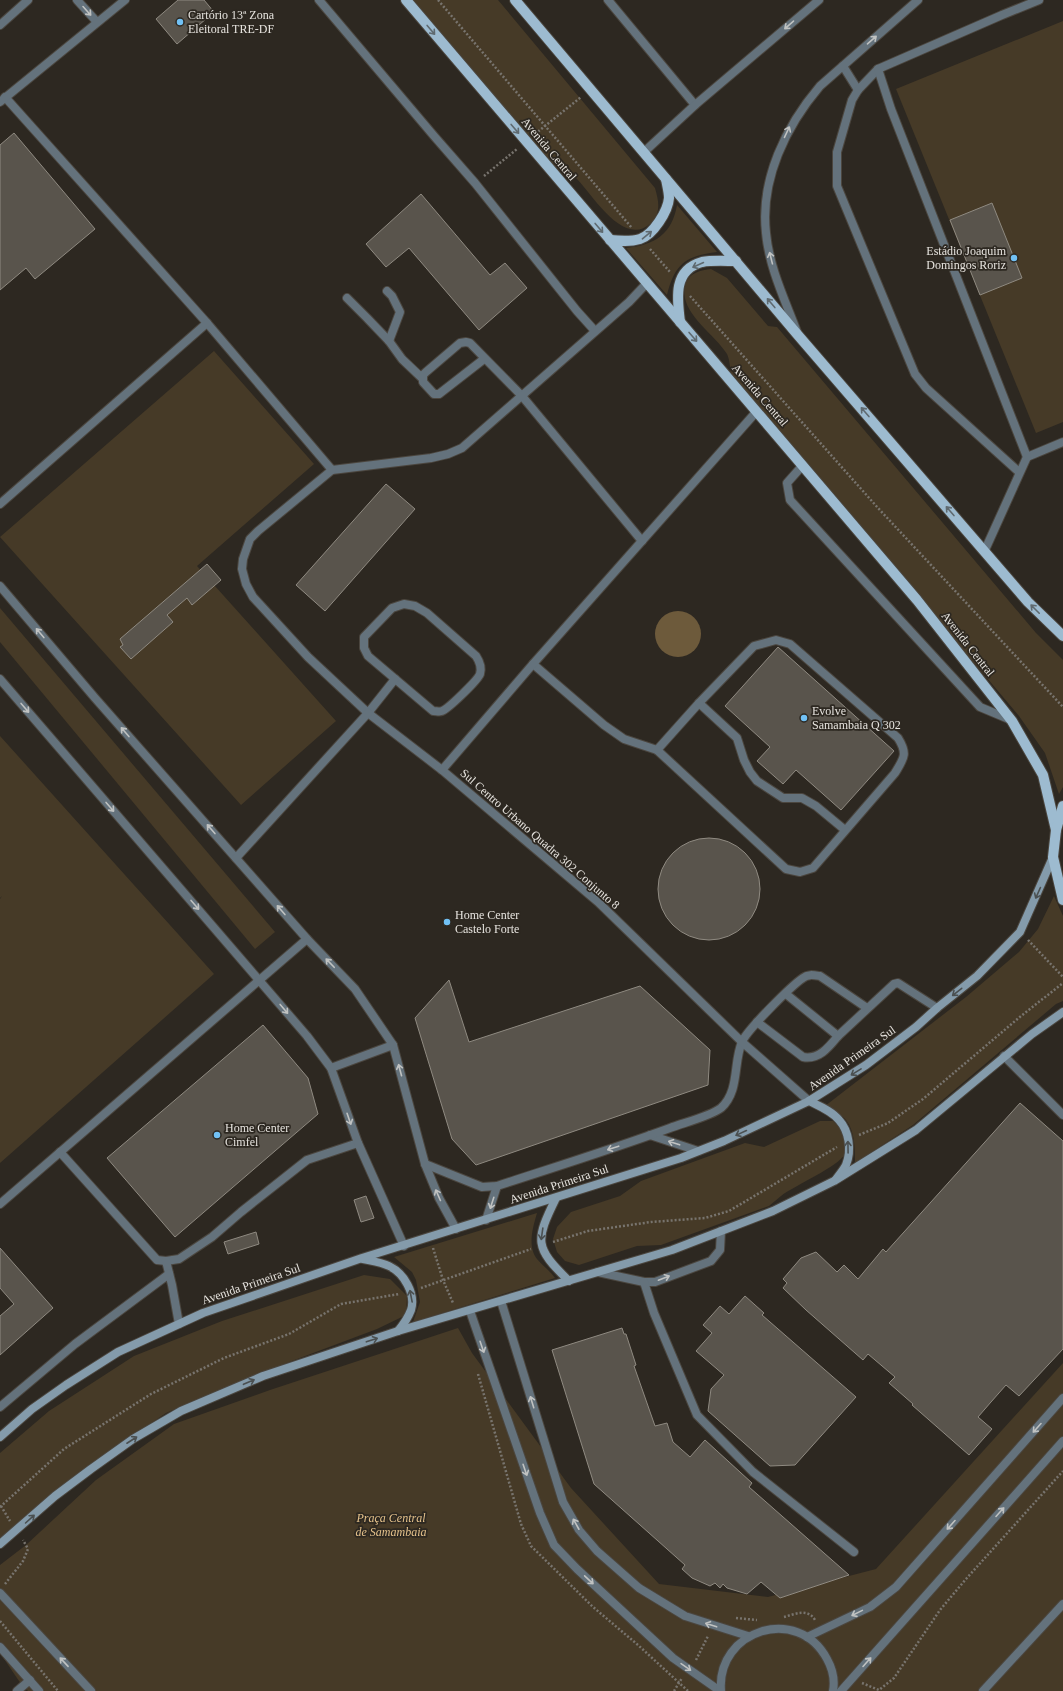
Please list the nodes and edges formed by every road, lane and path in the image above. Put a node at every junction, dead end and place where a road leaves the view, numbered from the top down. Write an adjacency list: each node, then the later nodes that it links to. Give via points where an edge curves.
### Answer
1 (28, 0): 13 (street)
2 (77, 0): 12 (street, one-way to 12)
3 (320, 0): 30 (street, via 475,183)
4 (406, 0): 22 (main road, Avenida Central, one-way to 22)
5 (438, 0): 21 (path)
6 (514, 0): 19 (main road)
7 (608, 0): 18 (street)
8 (819, 0): 18 (street, one-way to 18)
9 (918, 0): 14 (street, one-way to 9)
10 (1039, 0): 15 (street)
11 (122, 1): 12 (street)
12 (97, 22): 17 (street)
13 (0, 25)
14 (843, 66): 16 (street); 31 (street, one-way to 14, via 771,261 765,206 770,178 788,129 807,100)
15 (878, 69): 16 (street); 38 (street, via 891,109)
16 (858, 90): 41 (street, via 850,107 837,152 837,186 915,374 926,388)
17 (3, 99): 29 (street)
18 (695, 106): 19 (street)
19 (644, 152): 20 (main road)
20 (666, 178): 21 (main road, one-way to 20, via 666,212 669,198); 23 (main road)
21 (642, 239): 22 (main road); 25 (path)
22 (610, 240): 24 (main road, Avenida Central)
23 (736, 261): 25 (main road, one-way to 25, via 702,262 685,272); 31 (main road, one-way to 23)
24 (647, 283): 28 (main road, Avenida Central); 30 (street)
25 (679, 283): 28 (main road, via 677,300); 51 (path, via 878,508)
26 (387, 291): 32 (street, via 400,312)
27 (347, 298): 32 (street)
28 (680, 322): 36 (main road, Avenida Central, one-way to 36)
29 (207, 323): 40 (street); 42 (street)
30 (595, 331): 35 (street)
31 (798, 334): 44 (main road, one-way to 31)
32 (389, 341): 34 (street, via 402,359)
33 (484, 359): 34 (street, via 439,394 434,394); 34 (street, via 470,344 460,343); 35 (street)
34 (422, 378)
35 (522, 396): 40 (street, via 462,448 448,454); 43 (street)
36 (757, 411): 39 (main road, Avenida Central); 43 (street)
37 (1063, 442): 38 (street)
38 (1027, 457): 41 (street)
39 (803, 465): 53 (main road, Avenida Central, via 917,600); 53 (street, via 787,483 790,500 980,708)
40 (332, 470): 52 (street, Sul Centro Urbano Quadra 302 Conjunto 8, via 258,530 250,539 242,569 253,597 308,657)
41 (1019, 472): 44 (street)
42 (0, 504)
43 (642, 541): 47 (street)
44 (985, 550): 46 (main road, one-way to 44, via 1028,602)
45 (0, 586): 60 (street, one-way to 45)
46 (1063, 636)
47 (533, 664): 54 (street, via 624,739); 55 (street)
48 (0, 679): 65 (street, one-way to 65)
49 (395, 679): 49 (street, via 433,711 442,711 480,675 481,668 476,656 427,613 415,606 404,604 392,608 364,637 364,648 368,656); 52 (street)
50 (699, 703): 54 (street); 57 (street, via 736,738 744,760 757,781 784,798 802,798); 57 (street, via 754,646 776,640 790,644 898,738 903,747 904,758 895,773)
51 (1063, 707)
52 (368, 713): 55 (street, Sul Centro Urbano Quadra 302 Conjunto 8); 60 (street)
53 (1012, 721): 58 (main road, Avenida Central, via 1043,775)
54 (657, 750): 57 (street, via 786,869 800,872 813,868)
55 (442, 770): 72 (street, Sul Centro Urbano Quadra 302 Conjunto 8, via 598,902)
56 (1063, 806): 58 (main road)
57 (845, 830)
58 (1056, 830): 59 (main road)
59 (1053, 857): 61 (main road); 62 (main road, Avenida Primeira Sul, one-way to 62)
60 (236, 858): 63 (street, one-way to 60)
61 (1063, 900)
62 (1020, 932): 64 (path); 68 (main road, Avenida Primeira Sul, one-way to 68, via 977,976)
63 (307, 939): 65 (street); 73 (street, one-way to 63, via 355,989)
64 (1063, 978)
65 (259, 979): 75 (street, one-way to 75); 81 (street)
66 (786, 994): 67 (street, via 803,978 812,974 820,976); 70 (street); 71 (street)
67 (867, 1008): 68 (street, via 896,983); 71 (street)
68 (936, 1008): 76 (main road, Avenida Primeira Sul, one-way to 76, via 866,1066)
69 (1063, 1012): 74 (main road)
70 (757, 1022): 71 (street, via 803,1057 810,1059 827,1050); 72 (street)
71 (838, 1036)
72 (742, 1042): 76 (street, Sul Centro Urbano Quadra 302 Conjunto 8); 78 (street, via 733,1090 721,1108)
73 (393, 1045): 75 (street); 82 (street, one-way to 73)
74 (1004, 1056): 77 (street); 83 (main road, via 916,1130)
75 (331, 1068): 79 (street, one-way to 79)
76 (809, 1101): 80 (main road, Avenida Primeira Sul, one-way to 80); 83 (main road, one-way to 76, via 846,1166 849,1152 845,1129 838,1119)
77 (1063, 1115)
78 (650, 1135): 80 (street, one-way to 78); 84 (street, one-way to 84)
79 (358, 1143): 90 (street); 92 (street, via 307,1160 212,1238 179,1258)
80 (698, 1151): 85 (main road, Avenida Primeira Sul)
81 (60, 1152): 86 (street); 92 (street, via 157,1260)
82 (425, 1164): 84 (street, via 482,1187); 88 (street, one-way to 82)
83 (834, 1182): 89 (main road, via 773,1211)
84 (497, 1186): 87 (street, one-way to 87)
85 (556, 1198): 87 (main road, Avenida Primeira Sul); 95 (main road, one-way to 95, via 542,1230 541,1246 551,1264)
86 (0, 1204)
87 (486, 1220): 88 (main road, Avenida Primeira Sul)
88 (456, 1229): 90 (main road, Avenida Primeira Sul)
89 (721, 1231): 93 (main road, via 672,1250); 96 (street, one-way to 89, via 655,1282 711,1261 720,1250)
90 (404, 1246): 91 (main road, Avenida Primeira Sul)
91 (362, 1258): 99 (main road, Avenida Primeira Sul, via 235,1301); 100 (main road, one-way to 91, via 411,1311 412,1299 409,1289 398,1272 391,1267)
92 (166, 1261): 94 (street)
93 (598, 1272): 95 (main road); 96 (street)
94 (169, 1274): 99 (street); 102 (street, via 75,1344)
95 (569, 1281): 97 (main road)
96 (644, 1282): 108 (street, via 654,1313 697,1415 753,1472)
97 (501, 1301): 98 (main road); 112 (street, one-way to 97, via 685,1616 638,1588 597,1551 579,1530 564,1502)
98 (470, 1311): 100 (main road); 120 (street, one-way to 120, via 540,1513 554,1545 673,1658)
99 (179, 1324): 103 (main road, Avenida Primeira Sul, via 118,1352 32,1409)
100 (398, 1331): 106 (main road, one-way to 100, via 55,1496 109,1456 182,1411 263,1376)
101 (1063, 1398): 113 (street, one-way to 113, via 896,1587 870,1607)
102 (0, 1407)
103 (0, 1437)
104 (1063, 1441): 122 (street, one-way to 104)
105 (0, 1506): 106 (path)
106 (17, 1530): 107 (main road); 109 (path, via 28,1549 23,1562)
107 (0, 1544)
108 (854, 1552)
109 (2, 1589): 119 (street, one-way to 109)
110 (1063, 1604): 123 (street)
111 (0, 1621): 118 (path)
112 (748, 1636): 113 (street, via 762,1631 785,1629); 120 (street, via 732,1650 726,1660 722,1672)
113 (807, 1637): 121 (street, via 824,1653 830,1663)
114 (0, 1647): 115 (street)
115 (30, 1680): 116 (street); 117 (street)
116 (17, 1691)
117 (39, 1691)
118 (58, 1691)
119 (90, 1691)
120 (721, 1691)
121 (833, 1691)
122 (841, 1691)
123 (983, 1691)

